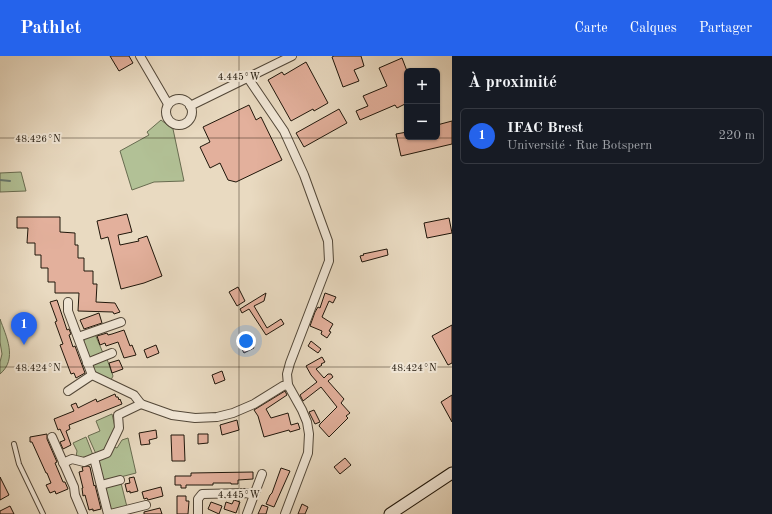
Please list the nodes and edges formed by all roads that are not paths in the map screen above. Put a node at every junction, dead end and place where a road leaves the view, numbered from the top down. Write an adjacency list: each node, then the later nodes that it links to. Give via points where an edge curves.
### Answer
1 (140, 56): 4 (street)
2 (292, 56): 3 (street)
3 (248, 78): 5 (street); 12 (street, via 284,131 328,241 329,261 290,363)
4 (168, 104): 5 (street, via 180,99); 5 (street, via 168,120 180,125 190,118)
5 (190, 106)
6 (68, 302): 8 (street, via 68,311)
7 (121, 322): 8 (street)
8 (78, 337): 10 (street)
9 (112, 354): 10 (street)
10 (87, 362): 11 (street)
11 (92, 375): 13 (street); 14 (street, via 134,395)
12 (288, 384): 14 (street, via 247,408 217,417 183,417); 30 (street, via 302,410 309,434 308,453)
13 (68, 390)
14 (141, 404): 17 (street, via 118,415 119,428 106,453)
15 (52, 437): 18 (street)
16 (14, 444): 25 (lane, via 19,464)
17 (94, 458): 18 (street, via 84,462 72,459); 22 (street)
18 (63, 463): 26 (street)
19 (452, 473): 31 (street)
20 (262, 474): 23 (street)
21 (120, 480): 22 (street)
22 (101, 485): 27 (street)
23 (254, 495): 28 (street, via 202,494 198,499); 29 (street)
24 (146, 505): 27 (street)
25 (43, 514)
26 (83, 514)
27 (109, 514)
28 (198, 514)
29 (247, 514)
30 (285, 514)
31 (390, 514)

